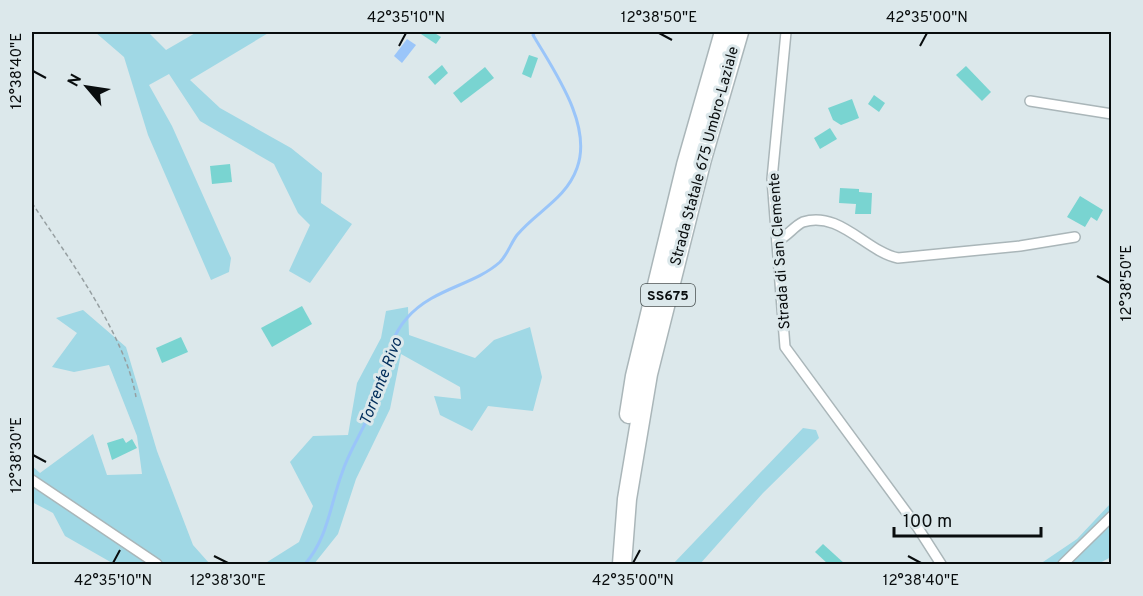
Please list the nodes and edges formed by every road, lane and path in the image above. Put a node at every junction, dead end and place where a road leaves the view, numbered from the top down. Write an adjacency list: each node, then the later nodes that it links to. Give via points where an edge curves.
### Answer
1 (724, 32): 13 (highway, Strada Statale 675 Umbro-Laziale / SS675, via 686,165 635,376)
2 (739, 32): 14 (highway, Strada Statale 675 Umbro-Laziale / SS675, via 702,159 648,374 627,499)
3 (786, 32): 8 (street, Strada di San Clemente, via 772,178)
4 (1030, 101): 5 (street)
5 (1112, 114)
6 (32, 203): 9 (path, via 78,270 124,355)
7 (1075, 237): 8 (street, via 898,258 887,256 848,230 812,221 801,223)
8 (777, 241): 15 (street, Strada di San Clemente, via 785,347)
9 (136, 397)
10 (32, 480): 12 (street)
11 (1112, 516): 16 (street)
12 (157, 564)
13 (610, 564)
14 (622, 564)
15 (941, 564)
16 (1063, 564)

